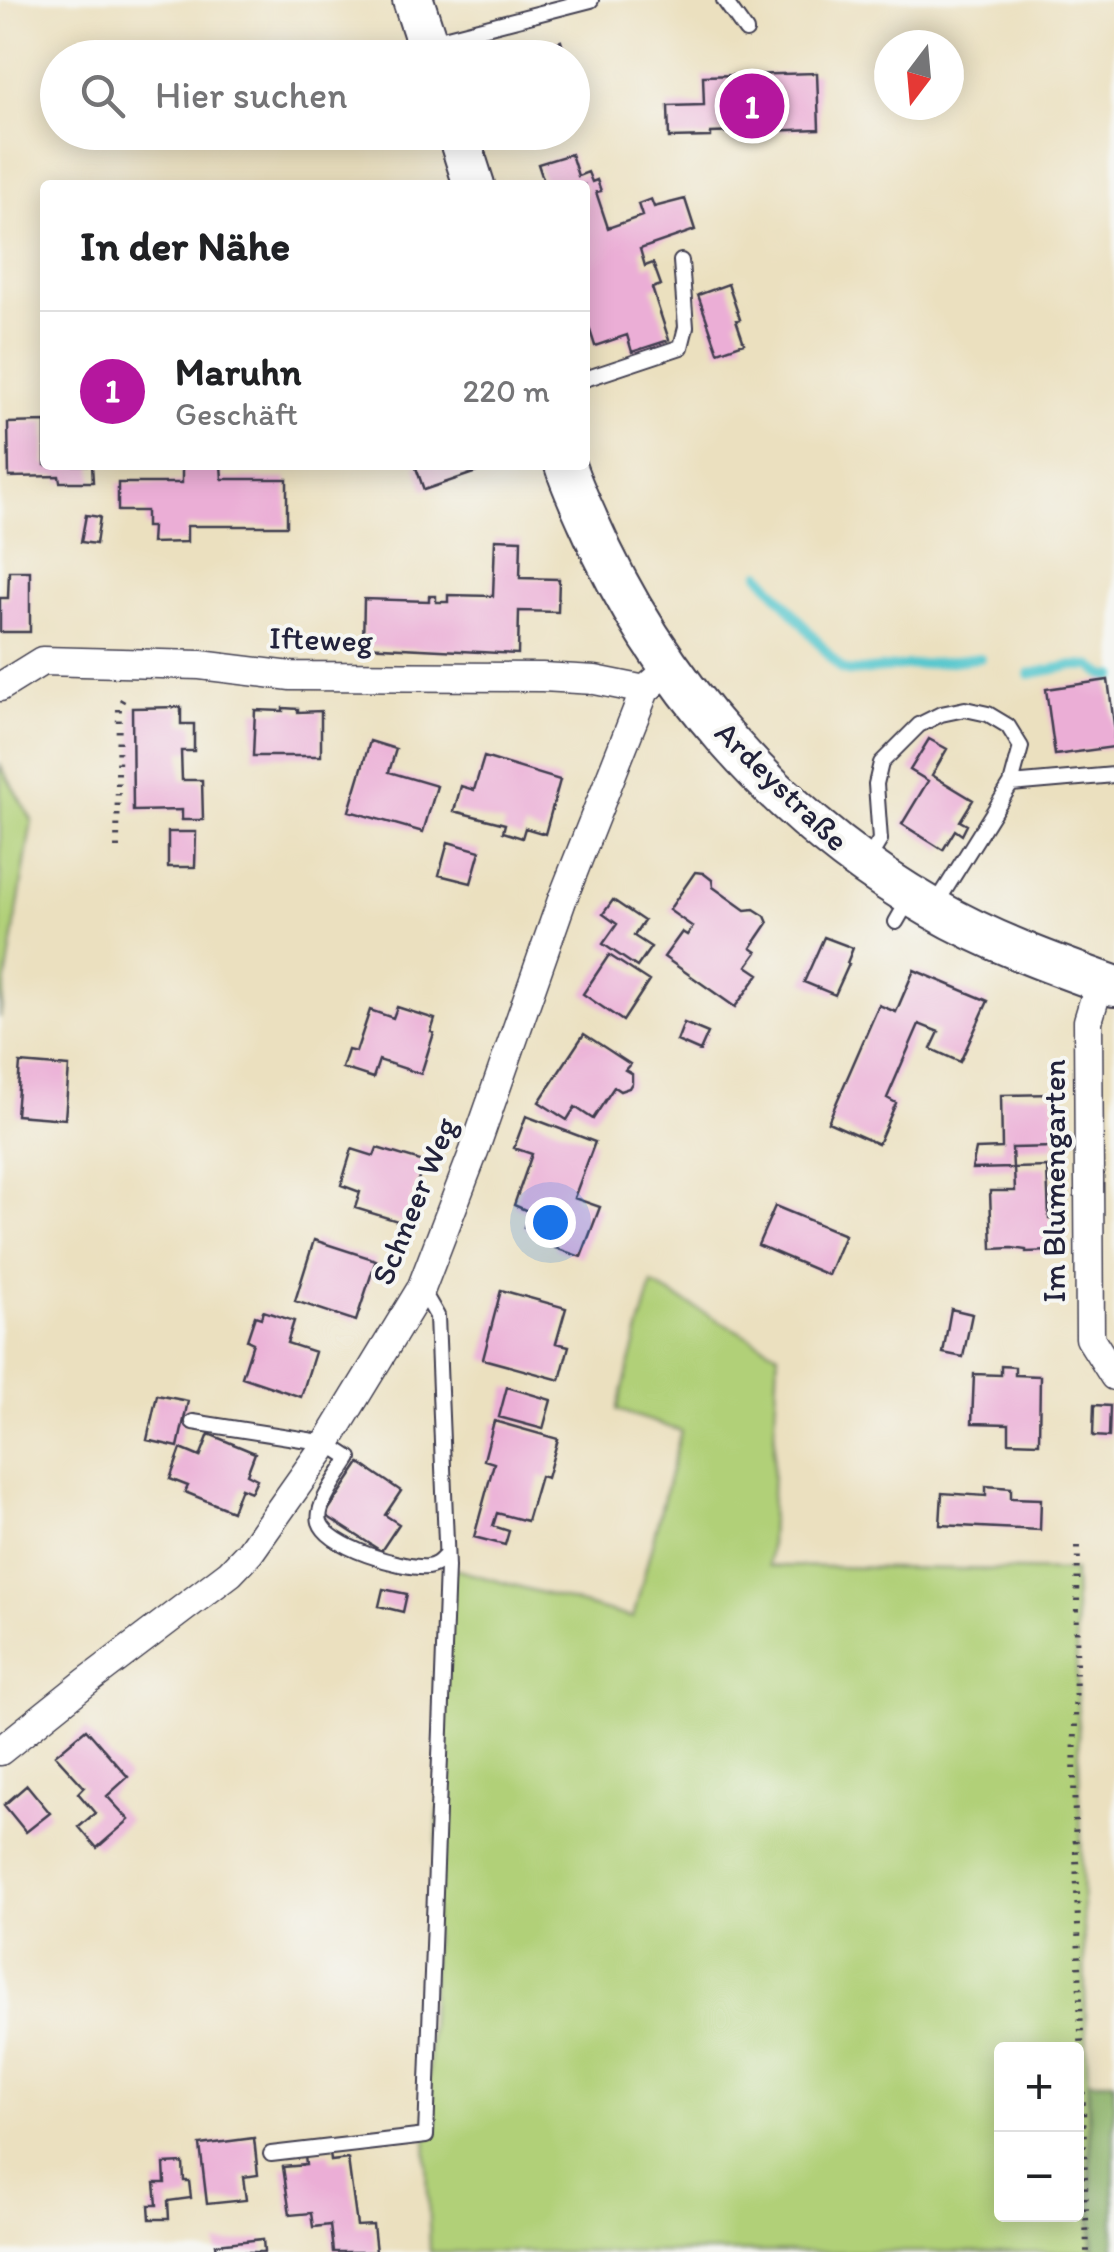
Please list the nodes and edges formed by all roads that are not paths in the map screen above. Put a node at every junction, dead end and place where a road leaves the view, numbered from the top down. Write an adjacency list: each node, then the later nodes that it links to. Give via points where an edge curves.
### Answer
1 (413, 0): 5 (main road)
2 (591, 0): 6 (lane)
3 (724, 0): 4 (lane)
4 (746, 31)
5 (427, 40)
6 (462, 40)
7 (463, 150): 8 (main road)
8 (472, 180)
9 (681, 261): 10 (lane, via 682,348)
10 (590, 377)
11 (567, 470): 12 (main road, Ardeystraße, via 642,627)
12 (657, 679): 13 (street, Ifteweg, via 290,676 200,665 42,661); 16 (main road, Ardeystraße); 19 (street, Schneer Weg, via 554,898 474,1151)
13 (0, 687)
14 (1114, 775): 15 (lane)
15 (1010, 784): 16 (lane, via 1021,747 1008,726 965,709 941,714 919,725 881,763 880,840); 17 (lane)
16 (842, 853): 17 (main road, Ardeystraße)
17 (914, 909): 18 (main road, Ardeystraße)
18 (1107, 984): 20 (street, Im Blumengarten, via 1088,1021 1090,1338)
19 (421, 1290): 22 (street, Schneer Weg); 23 (lane, via 437,1316)
20 (1114, 1376)
21 (194, 1422): 22 (lane)
22 (326, 1443): 23 (lane, via 350,1458 321,1506 328,1533 403,1566 429,1567); 24 (street, Schneer Weg, via 230,1573)
23 (446, 1555): 25 (lane, via 426,2136)
24 (0, 1751)
25 (271, 2154)

